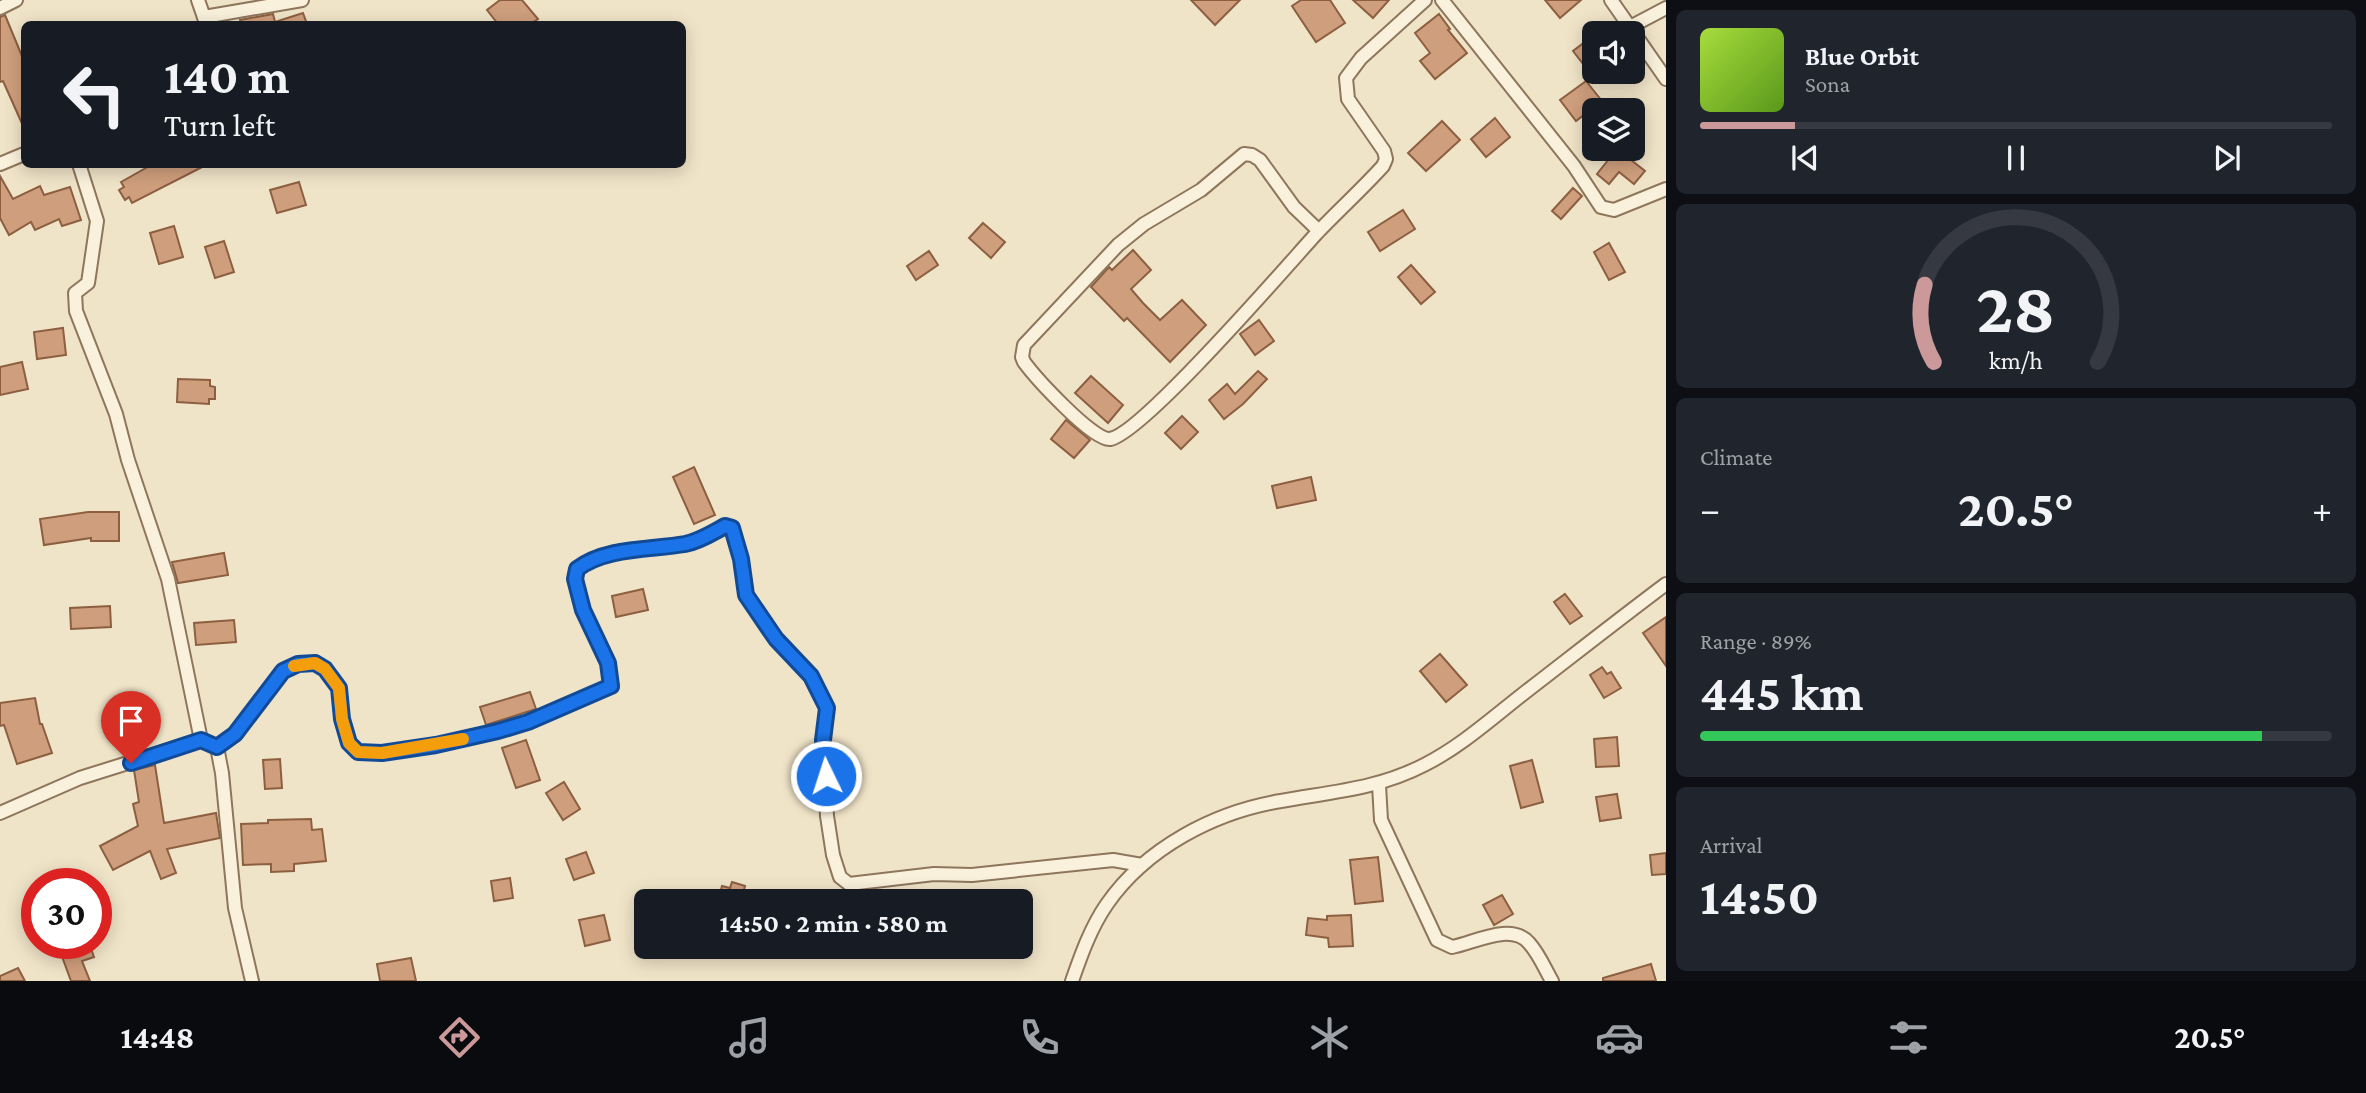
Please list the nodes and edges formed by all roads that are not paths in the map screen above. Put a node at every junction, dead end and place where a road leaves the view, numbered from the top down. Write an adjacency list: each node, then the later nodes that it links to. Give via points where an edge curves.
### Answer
1 (16, 0): 7 (street)
2 (198, 0): 9 (street)
3 (302, 0): 9 (street)
4 (1425, 0): 18 (street, via 1360,58 1346,78 1348,99 1386,159)
5 (1442, 0): 17 (street, via 1574,166 1601,207 1614,210)
6 (1611, 0): 10 (street)
7 (0, 8)
8 (1666, 8): 11 (street)
9 (205, 21)
10 (1626, 21)
11 (1641, 21)
12 (1645, 49): 13 (street)
13 (1666, 79)
14 (21, 155): 15 (street)
15 (0, 164)
16 (80, 168): 20 (street, via 97,221 88,283 75,293 76,311 116,414 169,579)
17 (1666, 189)
18 (1319, 231): 18 (street, via 1188,373 1122,433 1109,439 1100,437 1061,403 1024,362 1024,345 1118,244 1201,190 1244,154 1260,160)
19 (1666, 584): 22 (street, via 1466,738 1426,764)
20 (201, 740): 21 (street); 23 (street, via 80,778)
21 (217, 747): 24 (street, via 235,734 283,671 298,664 315,663 339,688 349,743 358,752 436,745 498,731 600,692 611,686 611,678 583,610 577,569 607,555 686,544 725,526 732,528 749,601 811,676 827,708 823,740 827,816 840,877 849,884 1113,860); 25 (street, via 235,908)
22 (1379, 785): 24 (street, via 1226,815); 27 (street, via 1381,820 1437,940 1452,947 1503,934 1521,935)
23 (0, 813)
24 (1142, 865): 26 (street, via 1107,904)
25 (252, 981)
26 (1072, 981)
27 (1552, 981)

